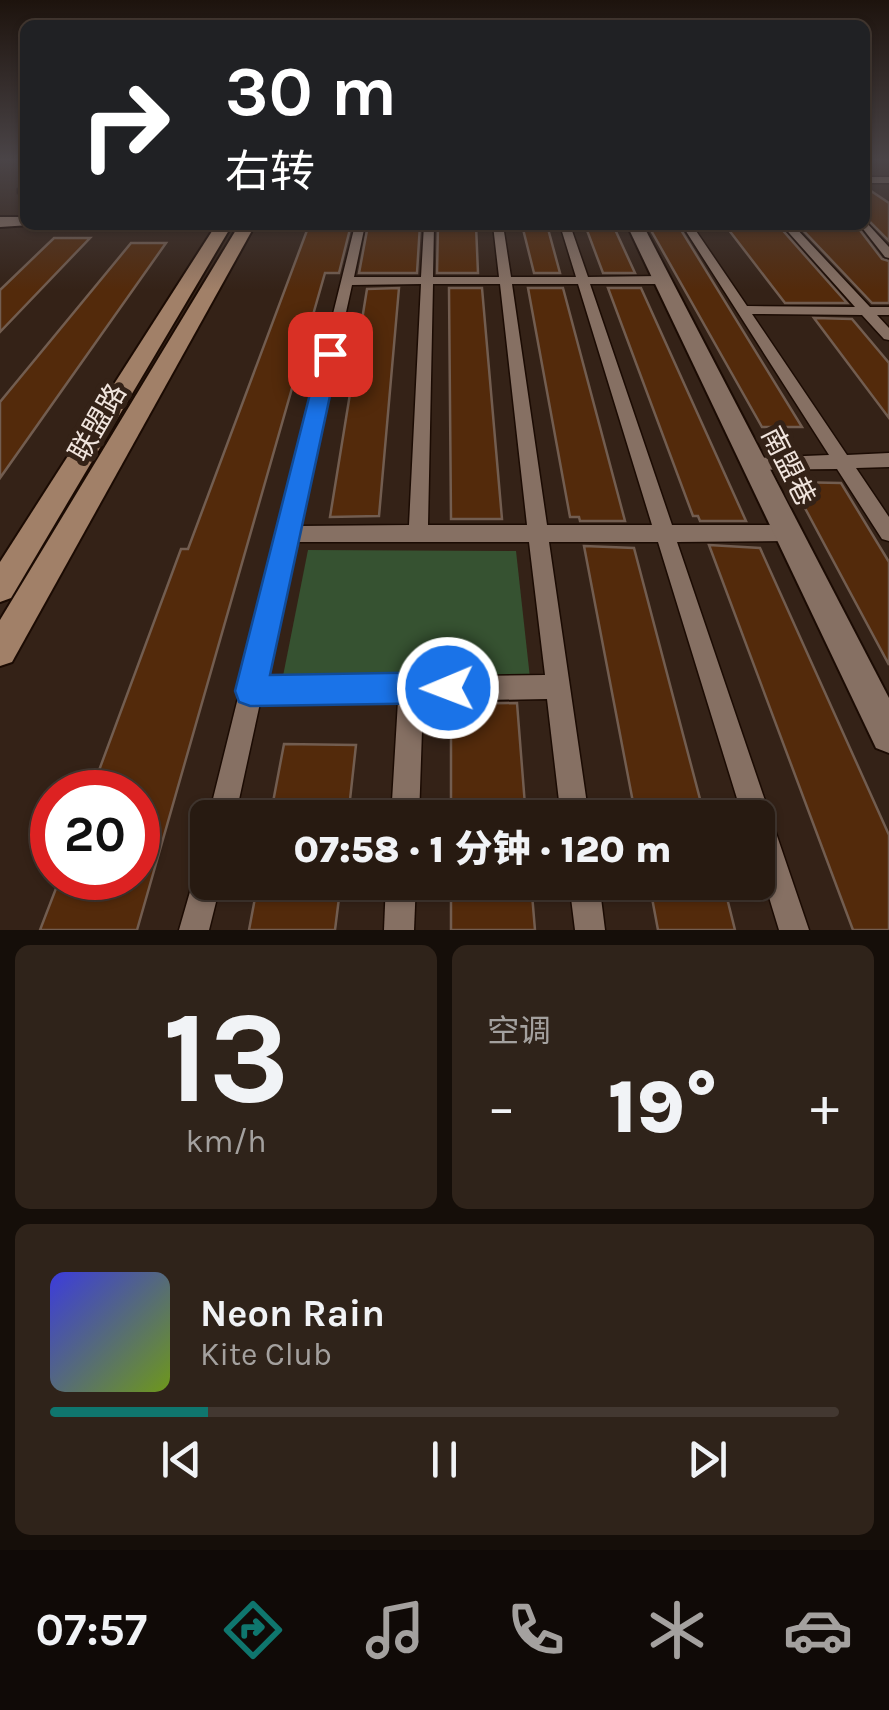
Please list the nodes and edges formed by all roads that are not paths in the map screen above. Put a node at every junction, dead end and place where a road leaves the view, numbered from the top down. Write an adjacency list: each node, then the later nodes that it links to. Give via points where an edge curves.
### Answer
1 (221, 230): 30 (main road, 联盟路)
2 (244, 230): 31 (main road, 联盟路)
3 (359, 230): 15 (lane)
4 (429, 230): 16 (lane)
5 (499, 230): 12 (lane)
6 (567, 230): 13 (lane)
7 (636, 230): 14 (street, 南盟巷)
8 (690, 230): 17 (lane)
9 (792, 230): 18 (lane)
10 (870, 230): 11 (lane)
11 (889, 255)
12 (505, 280): 13 (lane); 16 (lane); 24 (lane)
13 (583, 280): 14 (lane); 25 (lane)
14 (661, 280): 23 (street, 南盟巷)
15 (347, 281): 16 (lane); 28 (lane)
16 (427, 281): 29 (lane)
17 (742, 310): 18 (lane); 22 (lane)
18 (866, 311): 19 (lane); 20 (lane)
19 (889, 312)
20 (889, 336)
21 (889, 460): 22 (lane)
22 (841, 462): 23 (lane); 27 (lane)
23 (754, 465): 26 (street, 南盟巷)
24 (538, 532): 25 (lane); 29 (lane); 32 (lane)
25 (665, 532): 26 (lane); 39 (lane)
26 (789, 533): 35 (street, 南盟巷)
27 (889, 533)
28 (287, 534): 29 (lane); 34 (lane)
29 (418, 534)
30 (0, 588)
31 (0, 650)
32 (558, 686): 33 (lane); 38 (lane)
33 (411, 688): 34 (lane); 37 (lane)
34 (250, 691): 36 (lane)
35 (889, 735)
36 (225, 800)
37 (406, 800)
38 (573, 800)
39 (751, 800)
40 (775, 872): 47 (lane)
41 (202, 900): 44 (lane)
42 (400, 900): 45 (lane)
43 (586, 900): 46 (lane)
44 (194, 930)
45 (399, 930)
46 (590, 930)
47 (794, 930)

